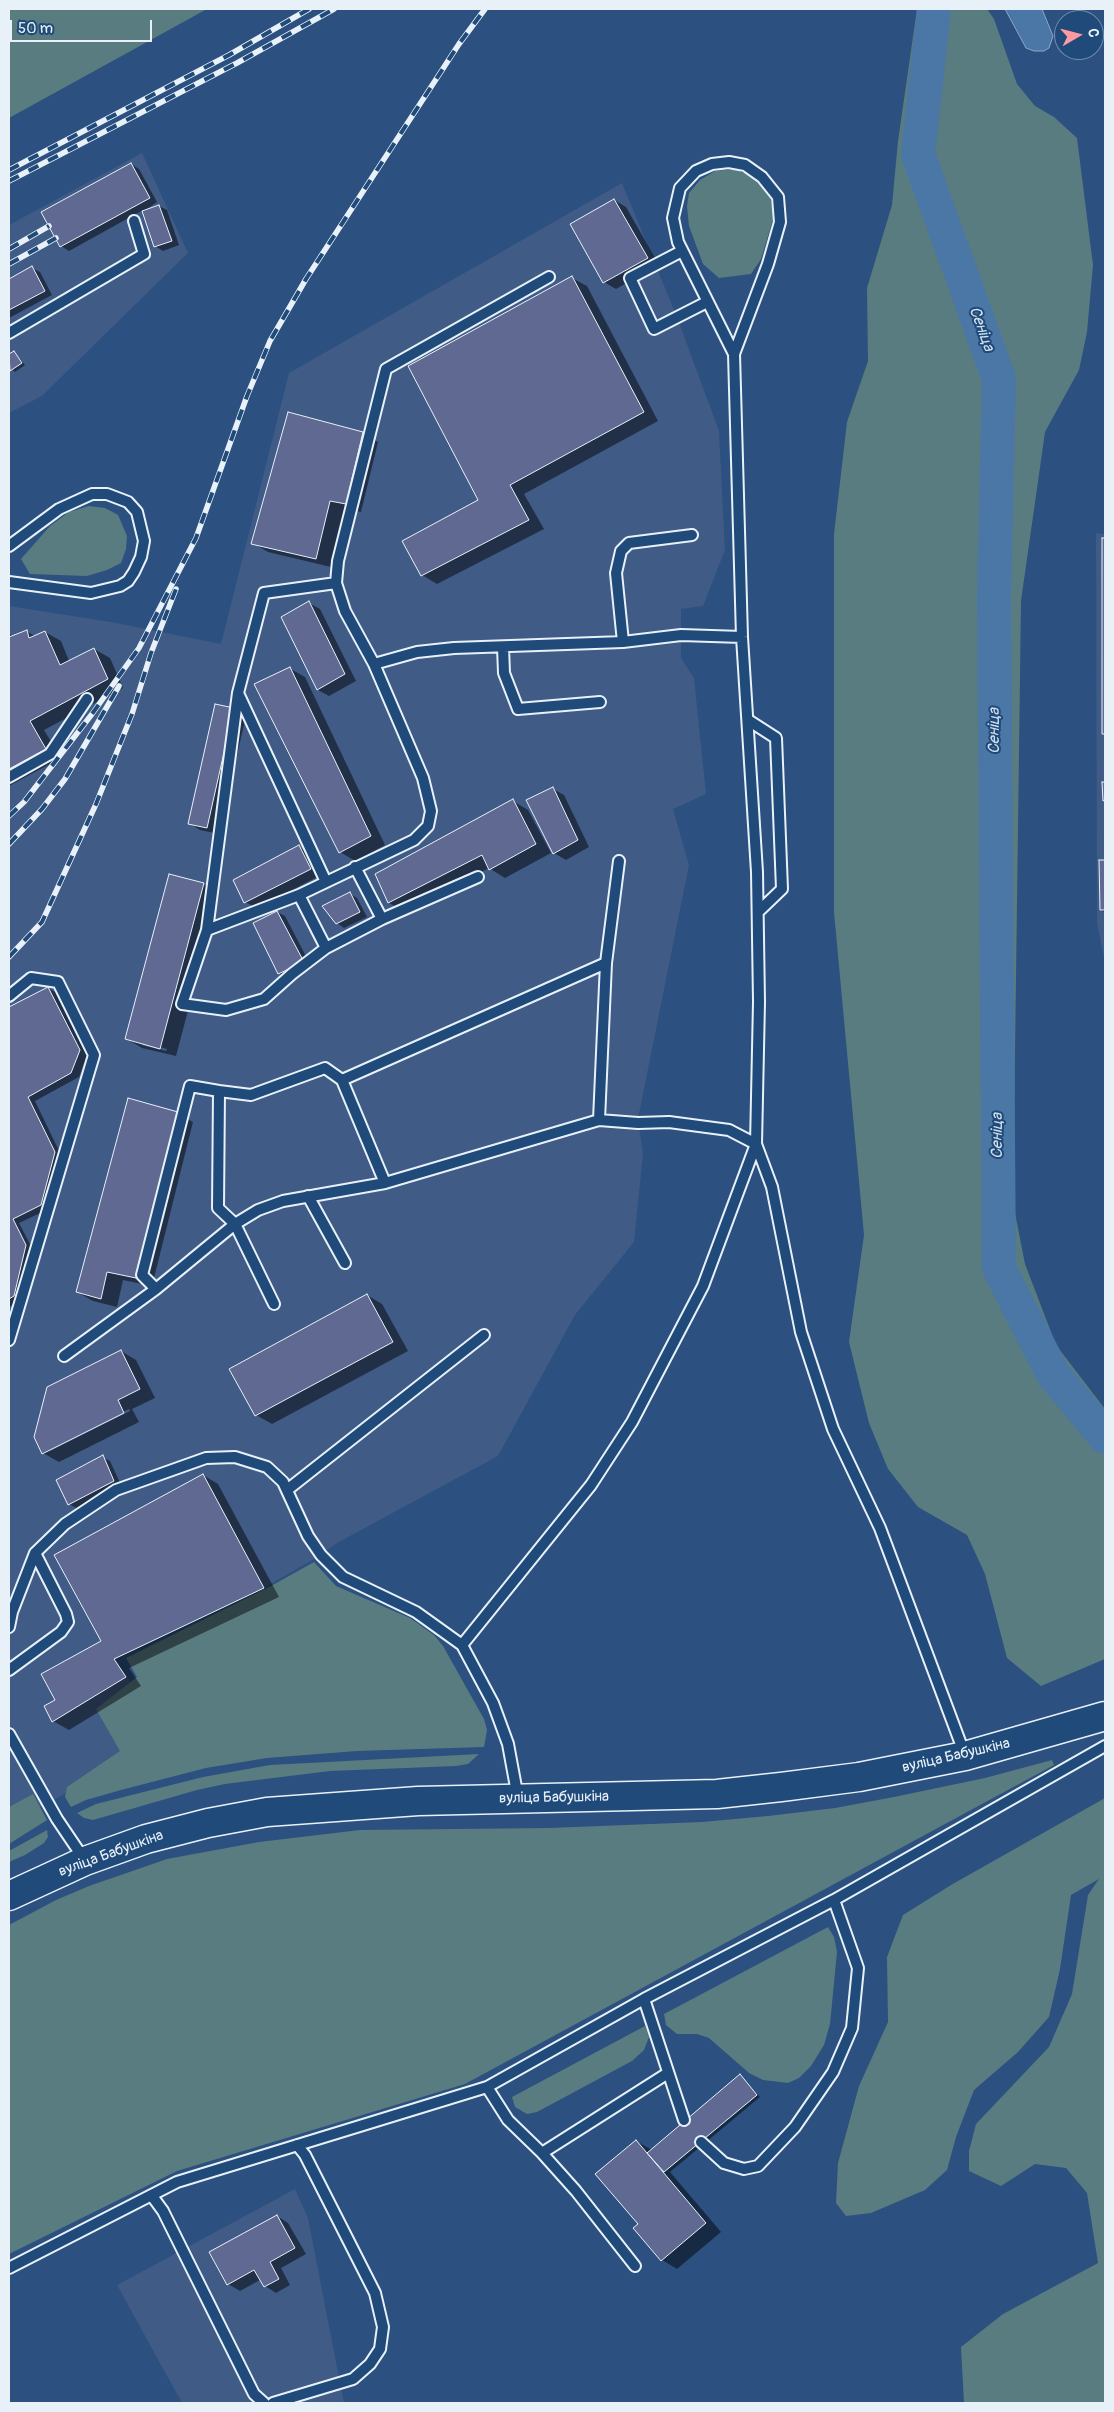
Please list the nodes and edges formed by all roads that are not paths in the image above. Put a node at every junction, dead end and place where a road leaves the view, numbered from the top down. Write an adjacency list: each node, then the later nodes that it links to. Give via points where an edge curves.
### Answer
1 (134, 220): 5 (lane, via 144,254)
2 (682, 251): 4 (lane); 4 (lane, via 630,278 654,329); 6 (lane, via 673,218 680,188 696,171 712,164 730,162 745,165 762,177 778,197 780,222)
3 (548, 277): 10 (lane, via 386,369 338,561)
4 (707, 302): 6 (lane)
5 (9, 333)
6 (734, 354): 11 (lane)
7 (692, 535): 12 (lane, via 629,543 621,551 616,573)
8 (9, 546): 9 (lane, via 59,509 92,494 107,494 128,502 137,512 144,541 134,572 120,586 91,593)
9 (9, 582)
10 (336, 583): 14 (lane, via 345,611); 15 (lane, via 264,593)
11 (742, 637): 12 (lane, via 681,635); 18 (lane)
12 (623, 642): 13 (lane)
13 (503, 647): 14 (lane, via 417,652); 17 (lane, via 504,673 518,709)
14 (374, 664): 21 (lane, via 423,778 431,811 428,826 414,840)
15 (238, 693): 23 (lane); 27 (lane)
16 (87, 699): 19 (lane, via 50,754)
17 (600, 702)
18 (748, 720): 25 (lane); 25 (lane, via 776,738 782,889)
19 (9, 777)
20 (619, 861): 29 (lane)
21 (355, 867): 23 (lane); 26 (lane)
22 (478, 877): 26 (lane)
23 (326, 882): 24 (lane)
24 (299, 895): 27 (lane); 28 (lane)
25 (758, 912): 34 (lane)
26 (382, 919): 28 (lane)
27 (207, 930): 28 (lane, via 182,1004 226,1010 264,999)
28 (326, 948)
29 (606, 963): 31 (lane); 33 (lane)
30 (9, 996): 42 (lane, via 31,978 58,982 94,1055)
31 (342, 1080): 32 (lane, via 325,1068 251,1095); 35 (lane)
32 (219, 1091): 37 (lane, via 218,1208); 39 (lane, via 190,1086 142,1275)
33 (599, 1120): 34 (lane, via 669,1122 729,1130); 35 (lane)
34 (756, 1144): 47 (lane, via 702,1286 632,1422 591,1485); 52 (lane, via 772,1186 801,1332 833,1428 880,1528)
35 (385, 1183): 36 (lane)
36 (308, 1196): 37 (lane, via 258,1210); 38 (lane)
37 (235, 1224): 39 (lane); 40 (lane)
38 (345, 1262)
39 (156, 1289): 43 (lane)
40 (274, 1304)
41 (484, 1335): 44 (lane)
42 (9, 1340)
43 (64, 1356)
44 (287, 1490): 45 (lane, via 267,1467 234,1457 206,1458 116,1490 65,1524); 47 (lane, via 308,1536 343,1577 416,1612)
45 (35, 1553): 46 (lane); 48 (lane, via 68,1622 61,1632)
46 (9, 1627)
47 (462, 1644): 53 (lane, via 499,1719 508,1744)
48 (9, 1670)
49 (1105, 1716): 52 (street, вуліца Бабушкіна)
50 (9, 1734): 54 (lane)
51 (1105, 1746): 56 (lane)
52 (965, 1756): 53 (street, вуліца Бабушкіна, via 859,1777 717,1794)
53 (518, 1799): 54 (street, вуліца Бабушкіна, via 418,1801 268,1812 146,1839)
54 (85, 1861): 55 (street, вуліца Бабушкіна)
55 (9, 1896)
56 (834, 1900): 57 (lane); 61 (lane, via 858,1968 852,2028 833,2072 795,2127 758,2166 744,2169 724,2164)
57 (644, 1999): 58 (lane); 59 (lane)
58 (668, 2073): 60 (lane); 63 (lane)
59 (487, 2087): 62 (lane); 63 (lane, via 508,2120)
60 (684, 2120)
61 (701, 2142)
62 (297, 2145): 64 (lane, via 178,2182); 68 (lane, via 375,2293 383,2327 380,2349 370,2364 353,2379)
63 (542, 2153): 65 (lane)
64 (152, 2196): 66 (lane); 67 (lane, via 254,2394)
65 (634, 2266)
66 (9, 2268)
67 (264, 2403)
68 (273, 2403)

